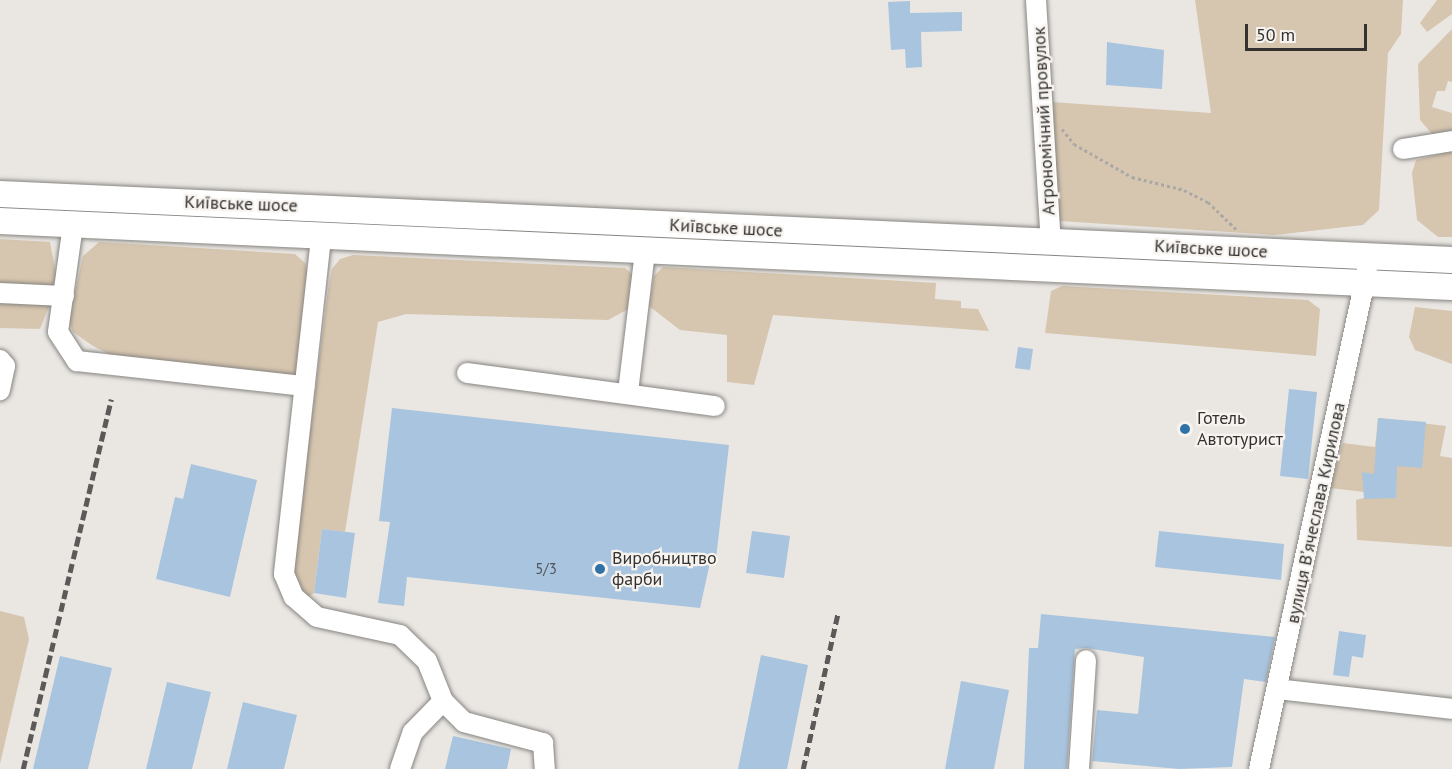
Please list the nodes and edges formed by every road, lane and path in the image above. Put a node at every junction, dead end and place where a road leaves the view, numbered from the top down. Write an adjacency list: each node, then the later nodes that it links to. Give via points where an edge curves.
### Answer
1 (1036, 0): 2 (street, Агрономічний провулок)
2 (1046, 109): 9 (street, Агрономічний провулок); 10 (path, via 1081,149 1132,177 1184,190 1208,202)
3 (1452, 141): 4 (street)
4 (1403, 149)
5 (0, 194): 9 (main road, Київське шосе)
6 (0, 221): 7 (main road)
7 (73, 225): 8 (main road); 17 (street)
8 (321, 238): 11 (main road); 20 (street)
9 (1051, 242): 10 (main road, Київське шосе)
10 (1260, 251): 12 (main road, Київське шосе)
11 (645, 252): 14 (main road); 22 (street)
12 (1370, 257): 13 (main road, Київське шосе); 14 (street, вулиця Вʼячеслава Кирилова)
13 (1452, 260)
14 (1365, 282): 15 (main road); 25 (street, вулиця Вʼячеслава Кирилова)
15 (1452, 287)
16 (0, 293): 17 (street)
17 (64, 296): 20 (street, via 58,332 77,361)
18 (0, 360): 21 (street, via 5,366)
19 (467, 373): 22 (street)
20 (305, 386): 26 (street, via 285,574 294,597 318,617 400,635 427,661)
21 (0, 390)
22 (628, 392): 23 (street)
23 (715, 406)
24 (1086, 660): 30 (street)
25 (1277, 689): 27 (street); 31 (street, вулиця Вʼячеслава Кирилова)
26 (443, 701): 28 (street, via 413,732); 29 (street, via 464,723 543,743)
27 (1452, 709)
28 (400, 769)
29 (545, 769)
30 (1079, 769)
31 (1259, 769)

